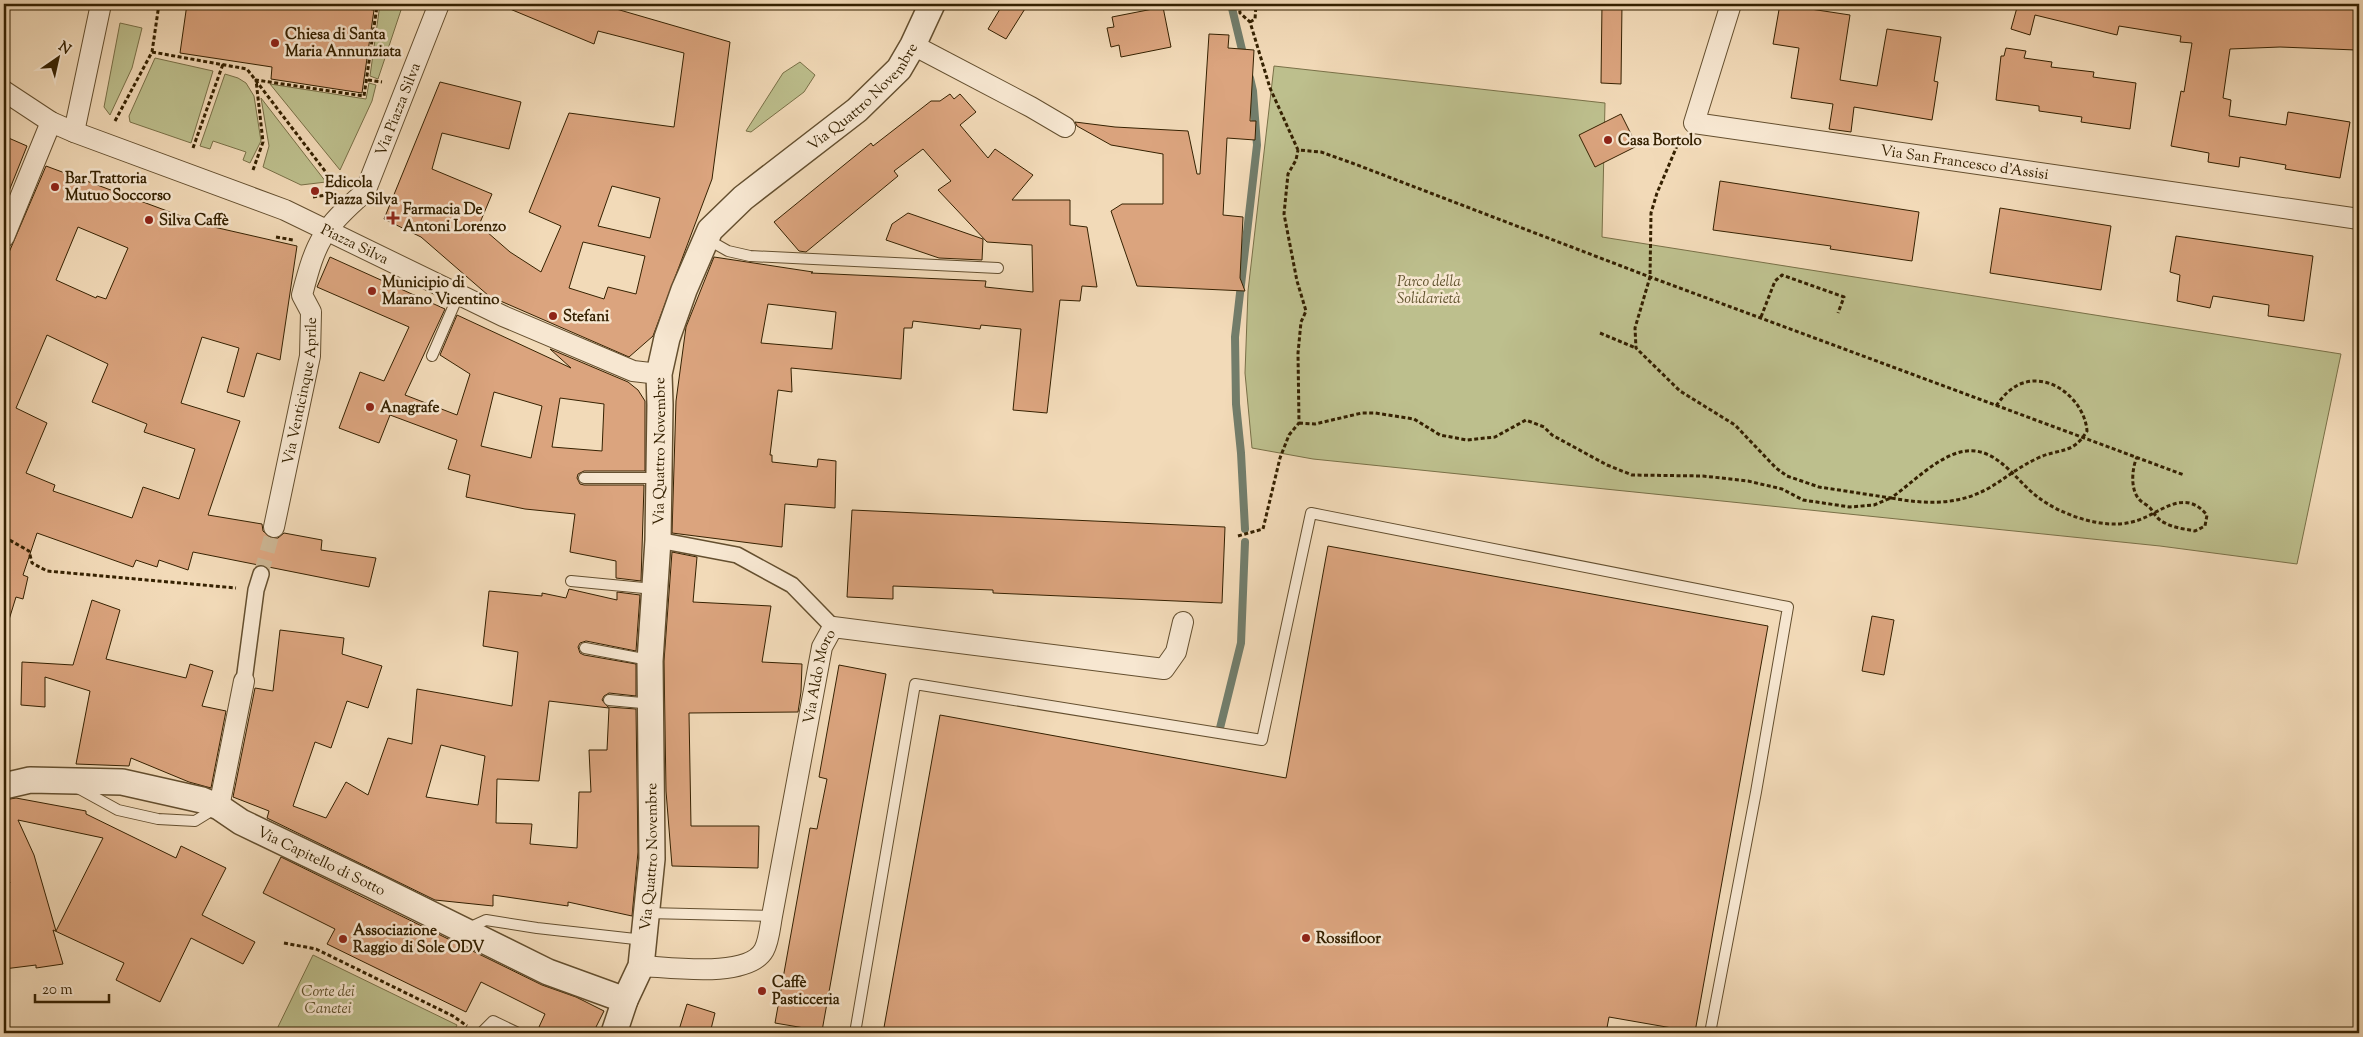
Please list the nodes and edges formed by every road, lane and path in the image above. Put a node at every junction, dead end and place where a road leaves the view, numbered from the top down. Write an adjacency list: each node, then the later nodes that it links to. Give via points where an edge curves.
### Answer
1 (101, 4): 23 (street)
2 (142, 4): 10 (path)
3 (362, 4): 4 (path)
4 (372, 4): 16 (path, via 377,6)
5 (439, 4): 31 (street, Via Piazza Silva, via 365,192)
6 (932, 4): 12 (street, Via Quattro Novembre)
7 (1238, 4): 11 (path, via 1240,13)
8 (1256, 4): 11 (path, via 1255,19)
9 (1731, 4): 21 (street)
10 (159, 5): 13 (path)
11 (1250, 22): 25 (path, via 1270,88)
12 (913, 45): 22 (street); 33 (street, Via Quattro Novembre, via 899,69 857,110 743,198)
13 (152, 52): 14 (path); 19 (path)
14 (223, 63): 15 (path, via 247,68); 24 (path)
15 (256, 80): 16 (path, via 364,96); 26 (path, via 263,142); 28 (path)
16 (368, 80): 17 (path)
17 (382, 82)
18 (4, 91): 20 (street, Piazza Silva)
19 (115, 121)
20 (51, 122): 23 (street, Piazza Silva); 32 (street)
21 (1694, 124): 30 (street, Via San Francesco d'Assisi); 35 (path, via 1681,136 1651,213)
22 (1065, 127)
23 (74, 132): 31 (street, Piazza Silva, via 285,210)
24 (193, 148)
25 (1298, 150): 35 (path, via 1320,152 1352,163); 44 (path, via 1288,174 1284,214 1306,311 1301,322 1298,353)
26 (253, 170)
27 (344, 185): 28 (path)
28 (338, 189): 29 (path, via 323,198)
29 (309, 197)
30 (2359, 219)
31 (326, 230): 36 (street, Piazza Silva); 53 (street, Via Venticinque Aprile, via 312,255 302,295 311,312 310,356)
32 (4, 237)
33 (705, 238): 34 (lane, via 728,251 750,256); 42 (street, Via Quattro Novembre, via 667,338)
34 (998, 268)
35 (1650, 277): 38 (path); 40 (path, via 1635,328)
36 (458, 296): 41 (lane); 42 (street, Piazza Silva, via 633,371)
37 (1838, 313): 38 (path, via 1844,297 1782,275 1776,281)
38 (1761, 317): 43 (path)
39 (1600, 333): 40 (path)
40 (1636, 348): 51 (path, via 1680,391 1735,425 1787,476 1819,487)
41 (432, 356)
42 (658, 374): 50 (street, Via Quattro Novembre)
43 (1996, 406): 45 (path); 45 (path, via 2006,394 2023,383 2051,384 2062,389 2080,411 2086,422)
44 (1299, 423): 51 (path, via 1315,424 1375,413 1414,419 1440,435 1467,440 1501,434 1526,420 1607,465 1632,474 1748,481 1782,489 1803,500 1850,507 1874,505); 54 (path, via 1289,435 1280,458 1263,530)
45 (2084, 437): 46 (path); 47 (path, via 2067,451 2041,456)
46 (2138, 457): 48 (path); 52 (path, via 2133,482 2135,492)
47 (2013, 472): 51 (path, via 1987,489 1954,501 1932,503); 51 (path, via 1984,454 1970,451 1940,461); 52 (path, via 2037,498 2082,518 2120,524 2146,518)
48 (2184, 475)
49 (584, 478): 50 (lane)
50 (659, 478): 56 (street, Via Quattro Novembre)
51 (1891, 498)
52 (2153, 513): 52 (path, via 2169,504 2190,503 2199,506 2207,515 2207,521 2196,531 2167,524)
53 (274, 527)
54 (1238, 536)
55 (4, 537): 59 (path, via 29,551 32,562 48,571)
56 (658, 540): 60 (street, Via Quattro Novembre); 62 (street, via 737,555 792,585)
57 (261, 574): 59 (street)
58 (571, 581): 60 (lane)
59 (256, 590): 65 (street)
60 (655, 590): 64 (street, Via Quattro Novembre)
61 (1183, 622): 62 (street, Via Aldo Moro, via 1176,652 1164,669)
62 (833, 627): 71 (street, Via Aldo Moro, via 822,646)
63 (585, 648): 64 (lane)
64 (650, 661): 67 (street, Via Quattro Novembre)
65 (244, 681): 69 (street)
66 (609, 700): 67 (lane)
67 (646, 703): 70 (street, Via Quattro Novembre, via 652,859)
68 (4, 786): 69 (street, Via Capitello di Sotto, via 30,780 122,782 202,800)
69 (218, 807): 72 (street, Via Capitello di Sotto, via 240,822)
70 (646, 913): 71 (lane); 73 (street, Via Quattro Novembre)
71 (772, 916): 75 (street, Via Aldo Moro, via 764,951 747,964 729,968)
72 (476, 935): 73 (lane, via 475,925 486,920); 76 (street, Via Capitello di Sotto, via 548,972)
73 (644, 940): 75 (street, Via Quattro Novembre)
74 (284, 943): 77 (path, via 316,949 453,1016)
75 (641, 966): 76 (street, Via Quattro Novembre)
76 (625, 1000): 80 (street, Via Quattro Novembre)
77 (469, 1028)
78 (480, 1033): 79 (lane, via 493,1021)
79 (518, 1033)
80 (614, 1033)
81 (855, 1033): 82 (lane, via 916,684 1262,740 1311,513 1788,606)
82 (1710, 1033)

